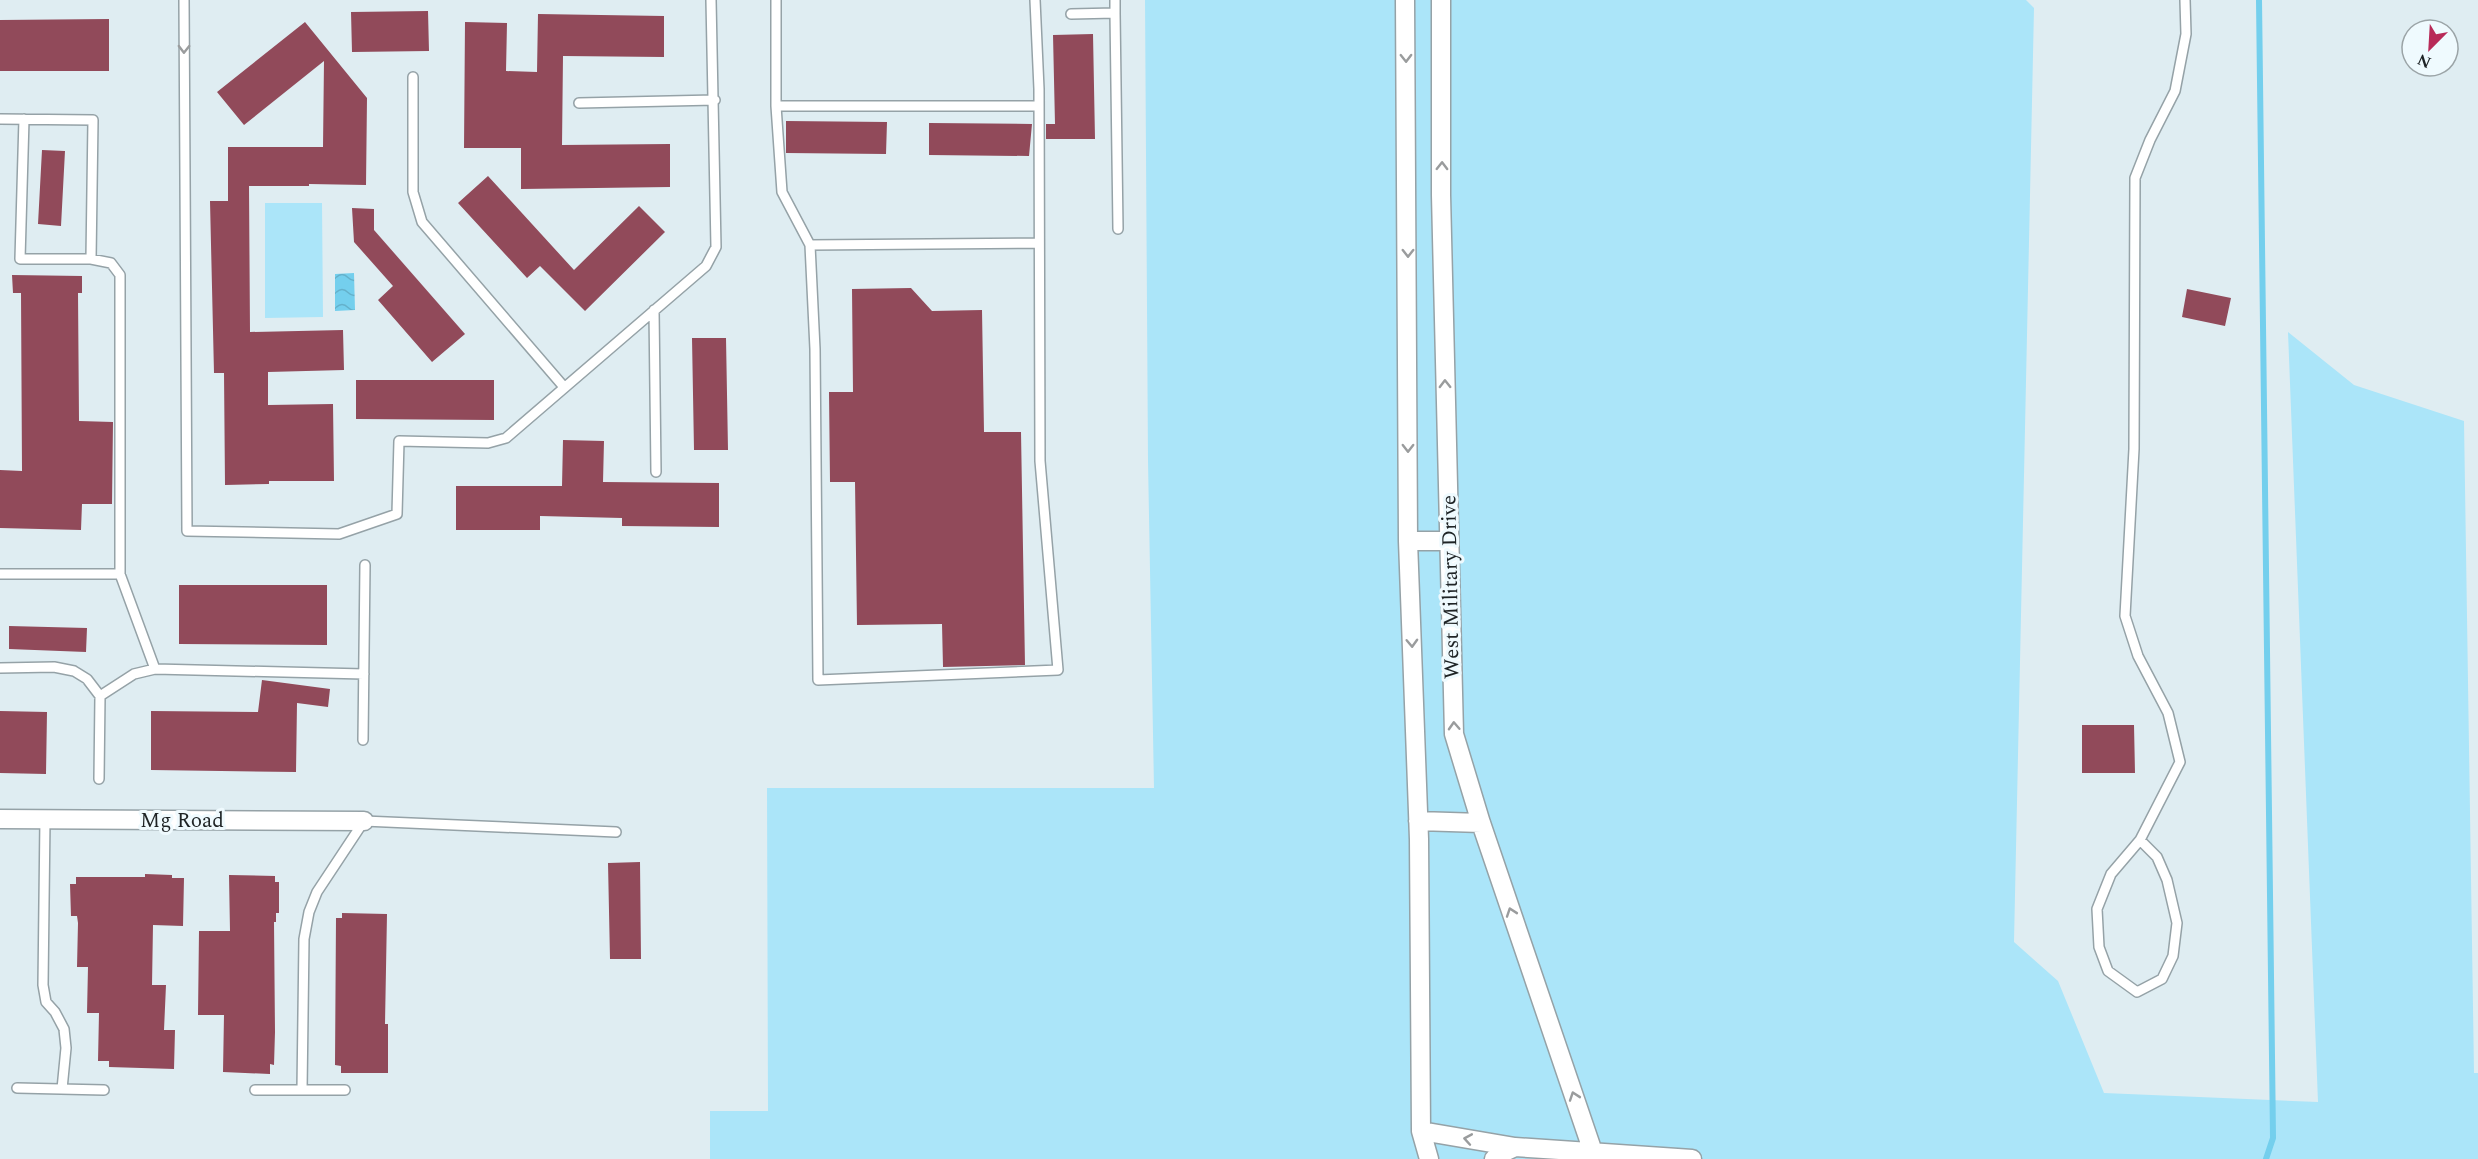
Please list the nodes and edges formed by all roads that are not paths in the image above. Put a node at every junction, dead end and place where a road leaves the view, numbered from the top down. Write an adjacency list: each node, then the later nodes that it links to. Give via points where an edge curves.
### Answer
1 (184, 0): 23 (lane, one-way to 23, via 187,531 339,534 397,514 399,441 488,443 506,438)
2 (711, 0): 12 (lane)
3 (776, 0): 14 (lane)
4 (1035, 0): 15 (lane)
5 (1115, 0): 9 (lane)
6 (1405, 0): 25 (street, West Military Drive, one-way to 25)
7 (1441, 0): 26 (street, West Military Drive, one-way to 7)
8 (2184, 0): 42 (lane, via 2186,34 2175,91 2135,178 2134,449 2125,616 2138,656 2168,713 2180,762)
9 (1115, 13): 10 (lane); 18 (lane)
10 (1071, 14)
11 (413, 77): 23 (lane, via 413,192 422,222)
12 (715, 100): 13 (lane); 22 (lane, via 716,247 706,266)
13 (579, 103)
14 (776, 106): 15 (lane); 20 (lane, via 782,192)
15 (1039, 106): 19 (lane)
16 (0, 119): 17 (lane)
17 (24, 119): 21 (lane, via 93,120); 21 (lane, via 20,259)
18 (1118, 229)
19 (1039, 243): 20 (lane); 20 (lane, via 1040,461 1058,670 818,680 815,349)
20 (810, 245)
21 (92, 259): 29 (lane, via 111,263 120,275)
22 (654, 310): 23 (lane); 24 (lane)
23 (564, 387)
24 (656, 472)
25 (1408, 541): 26 (street); 39 (street, West Military Drive, one-way to 39)
26 (1449, 541): 40 (street, West Military Drive, one-way to 26, via 1454,734)
27 (365, 565): 32 (lane)
28 (0, 574): 29 (lane)
29 (120, 574): 31 (lane)
30 (0, 668): 33 (lane, via 54,667 74,671 87,679)
31 (154, 669): 32 (lane); 33 (lane, via 135,674)
32 (364, 674): 34 (lane)
33 (100, 696): 35 (lane)
34 (363, 740)
35 (99, 779)
36 (0, 819): 37 (street, Mg Road)
37 (45, 819): 38 (street, Mg Road); 44 (lane, via 43,985 46,1002 64,1029)
38 (364, 821): 41 (lane); 47 (lane, via 317,892 309,912 304,939)
39 (1418, 821): 40 (street); 49 (street, West Military Drive)
40 (1481, 823): 51 (street, West Military Drive, one-way to 40)
41 (616, 832)
42 (2140, 840): 42 (lane, via 2111,874 2097,909 2099,947 2108,971 2137,992 2162,979 2173,956 2177,924 2167,880 2157,857)
43 (17, 1088): 44 (lane)
44 (62, 1089): 45 (lane)
45 (104, 1089)
46 (255, 1090): 47 (lane)
47 (302, 1090): 48 (lane)
48 (345, 1090)
49 (1421, 1131): 50 (street, one-way to 49); 52 (street, West Military Drive)
50 (1515, 1147): 51 (street); 53 (street)
51 (1593, 1152): 54 (street)
52 (1429, 1159)
53 (1494, 1159)
54 (1692, 1159)

